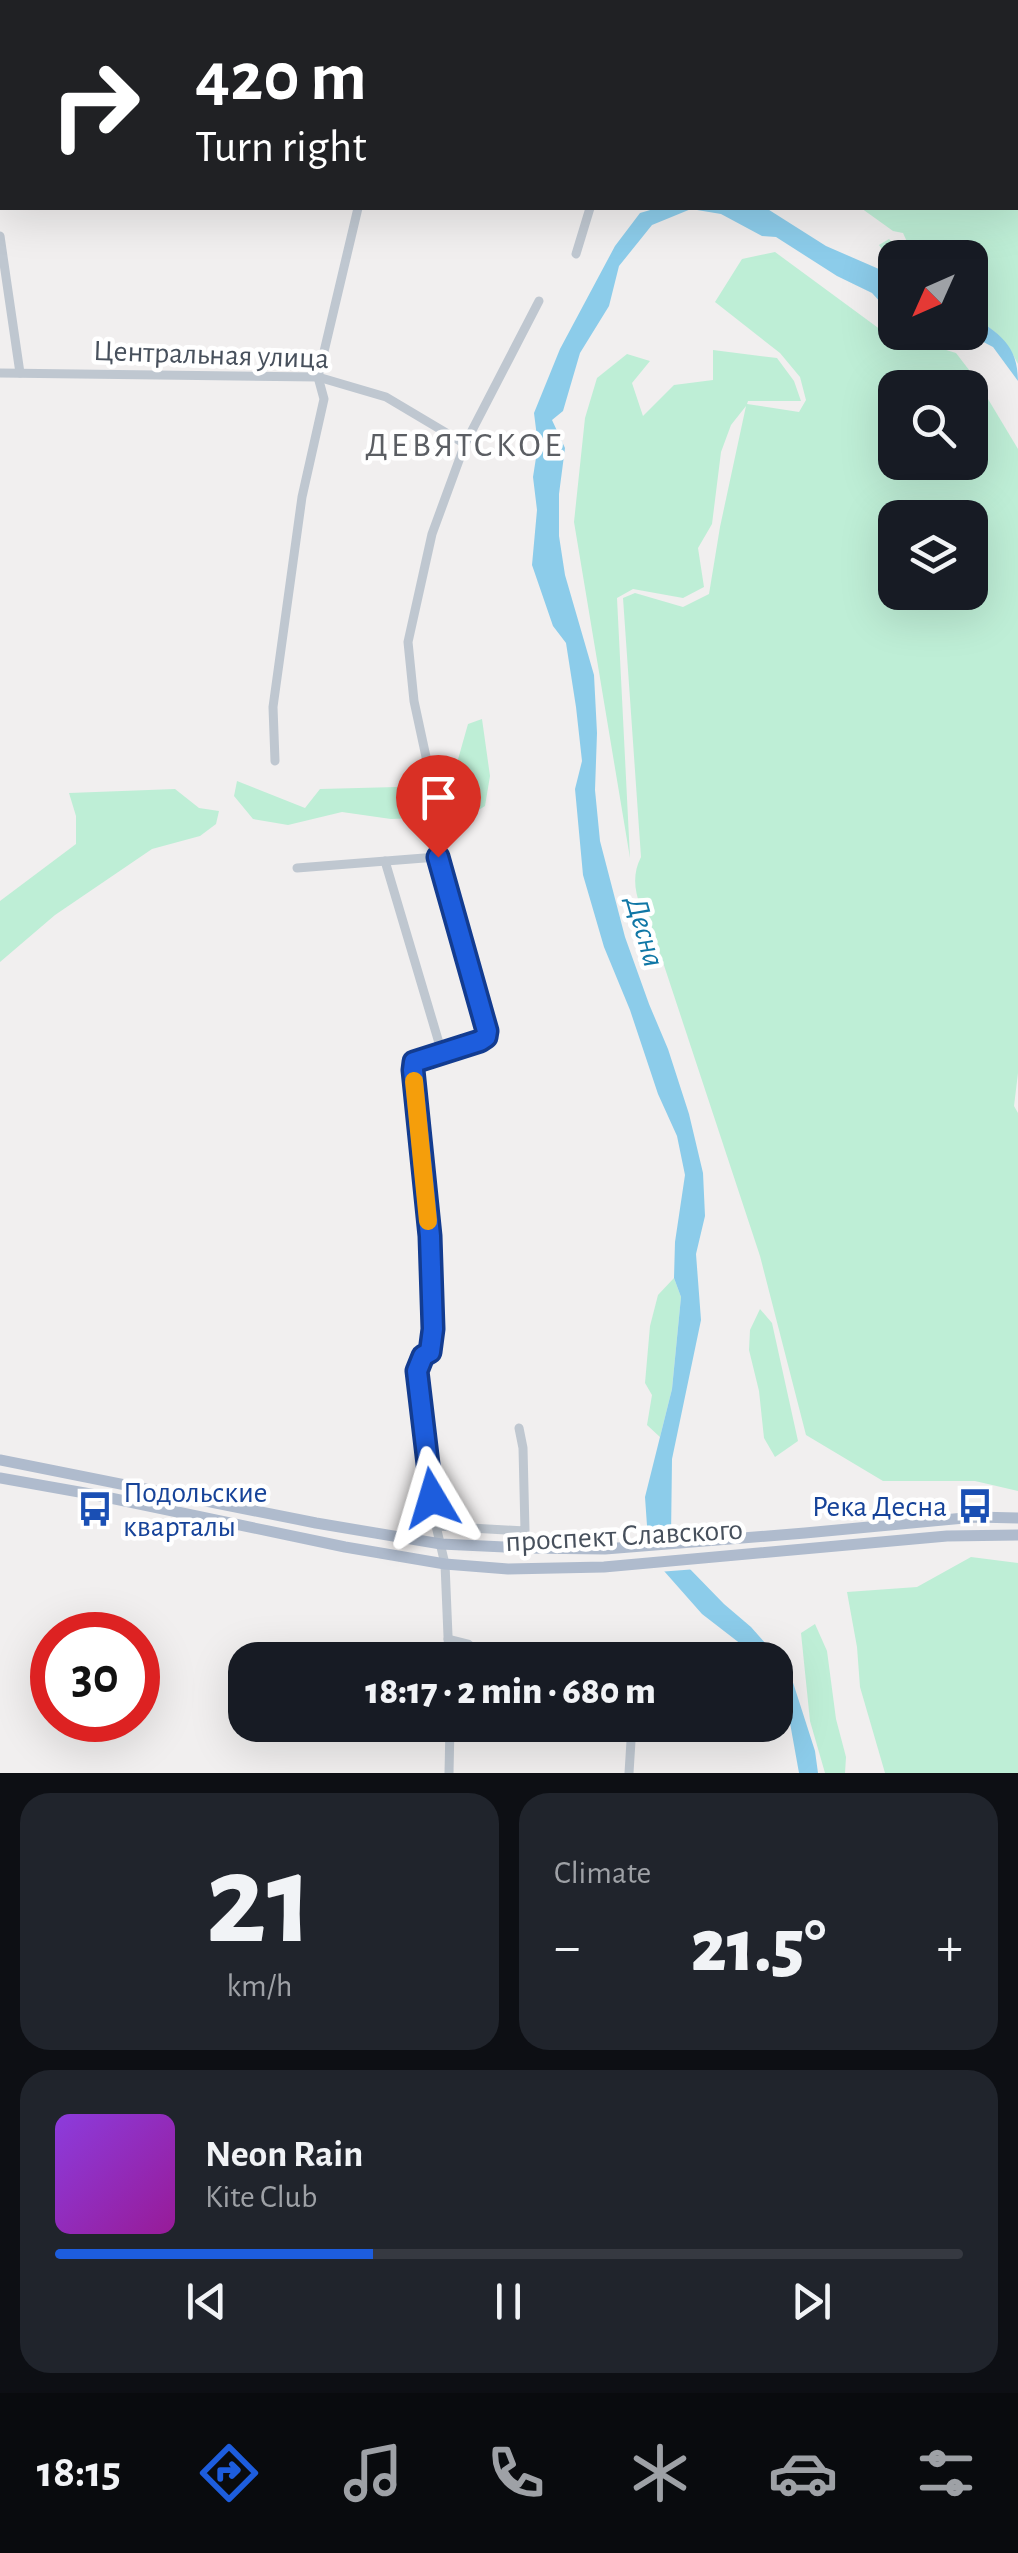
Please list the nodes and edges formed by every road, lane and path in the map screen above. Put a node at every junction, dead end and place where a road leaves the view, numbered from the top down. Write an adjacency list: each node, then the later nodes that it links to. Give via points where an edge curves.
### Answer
1 (358, 210): 11 (street)
2 (589, 210): 4 (street)
3 (0, 236): 5 (street)
4 (576, 254)
5 (2, 272): 7 (street)
6 (539, 301): 12 (street)
7 (12, 325): 8 (street); 10 (street)
8 (0, 327)
9 (0, 372): 10 (street, Центральная улица)
10 (20, 373): 11 (street, Центральная улица)
11 (318, 378): 12 (street, Центральная улица, via 386,396); 13 (street, via 324,399 302,496 273,707)
12 (465, 444): 14 (street, via 432,534 408,642)
13 (275, 761)
14 (431, 780)
15 (385, 861): 16 (street); 17 (street); 17 (street, via 438,857 487,1031 480,1041)
16 (296, 868)
17 (442, 1054): 22 (street, via 414,1062 413,1070 433,1329 430,1352 417,1371)
18 (519, 1428): 22 (street, via 525,1531)
19 (0, 1460): 24 (main road, проспект Славского)
20 (0, 1478): 25 (main road, проспект Славского)
21 (1018, 1518): 24 (main road, проспект Славского, via 975,1516 605,1549)
22 (436, 1526): 24 (street)
23 (1018, 1536): 25 (main road, проспект Славского, via 947,1536 604,1567)
24 (441, 1544): 25 (street)
25 (445, 1564): 26 (street)
26 (448, 1639): 27 (street)
27 (460, 1642)
28 (450, 1742): 30 (street)
29 (631, 1742): 31 (street)
30 (449, 1773)
31 (629, 1773)

